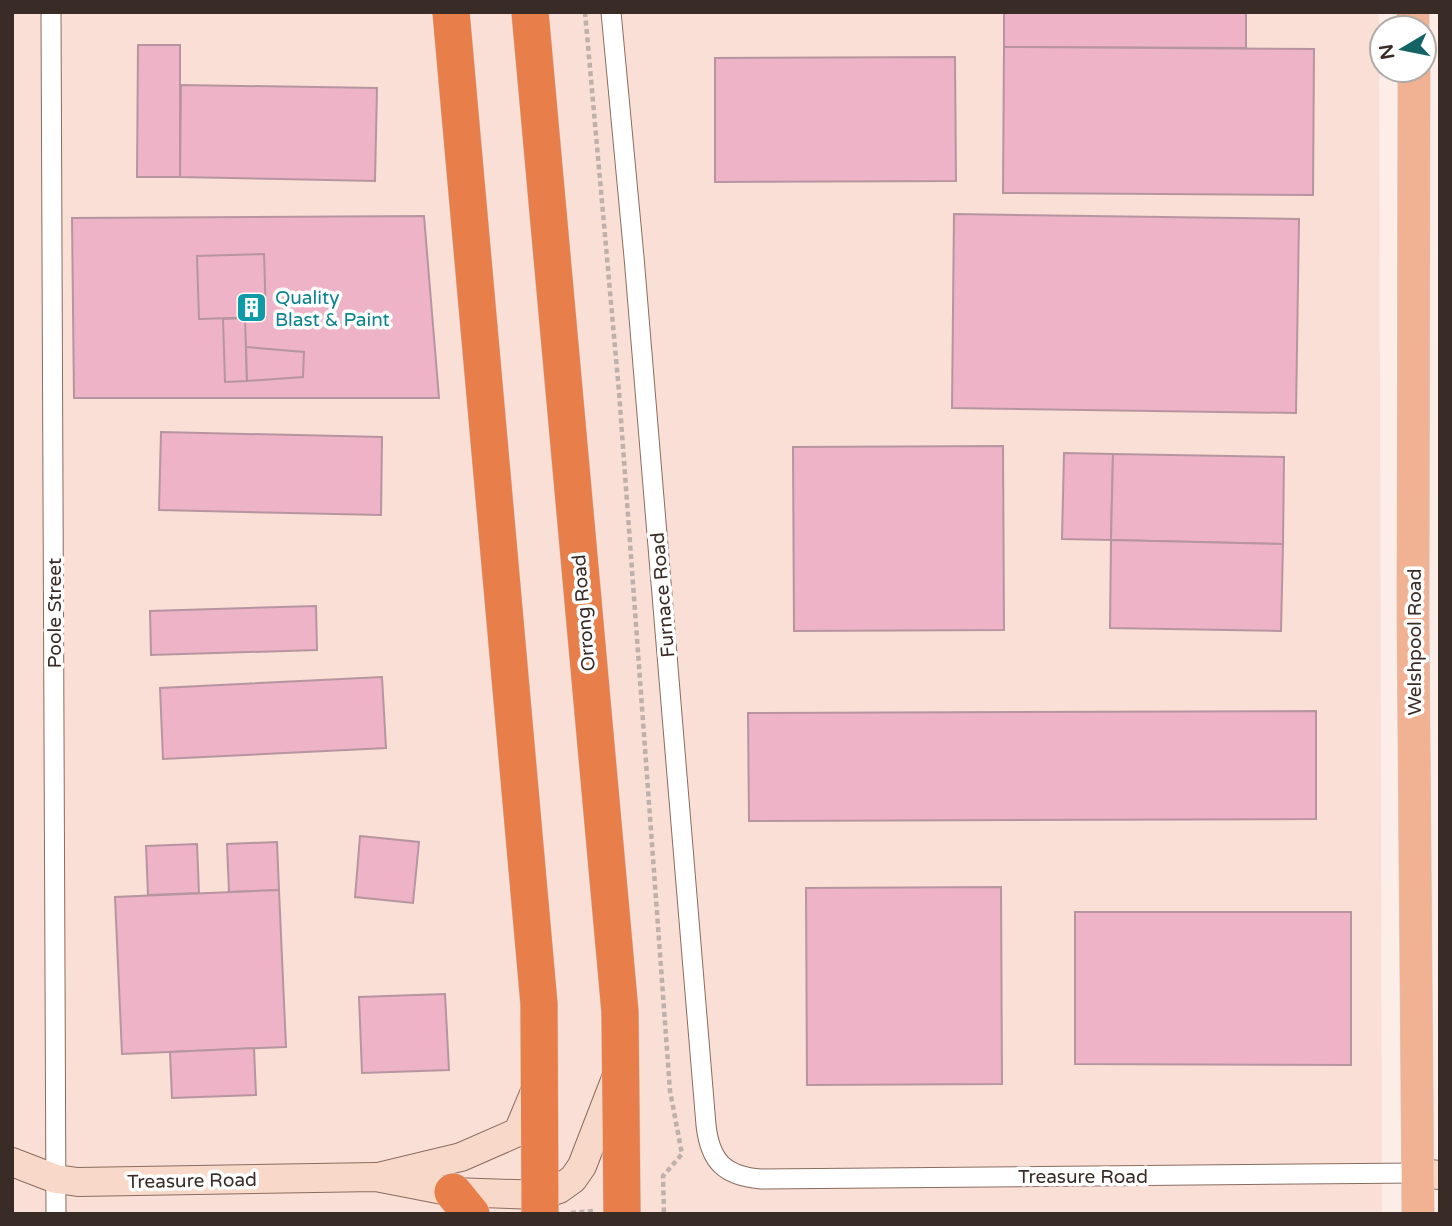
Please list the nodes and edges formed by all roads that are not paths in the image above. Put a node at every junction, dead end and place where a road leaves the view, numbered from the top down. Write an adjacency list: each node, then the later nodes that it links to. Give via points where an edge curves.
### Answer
1 (51, 12): 12 (street, Poole Street)
2 (451, 12): 7 (highway, via 539,1004)
3 (530, 12): 6 (highway, Orrong Road)
4 (611, 12): 9 (street, Furnace Road, via 708,1145)
5 (1414, 84): 10 (main road, Welshpool Road, via 1413,616)
6 (621, 1064): 14 (street, Treasure Road, via 582,1166); 16 (highway, Orrong Road)
7 (540, 1076): 11 (street, Treasure Road, via 518,1132 461,1157); 14 (highway)
8 (12, 1162): 12 (street, Treasure Road)
9 (728, 1170): 10 (street, Treasure Road, via 743,1178 761,1179)
10 (1429, 1174): 17 (main road, Welshpool Road)
11 (376, 1177): 12 (street, Treasure Road); 13 (street, Treasure Road)
12 (56, 1179): 15 (street, Poole Street)
13 (462, 1203): 14 (street, Treasure Road)
14 (540, 1205)
15 (56, 1214)
16 (622, 1214)
17 (1418, 1214)

